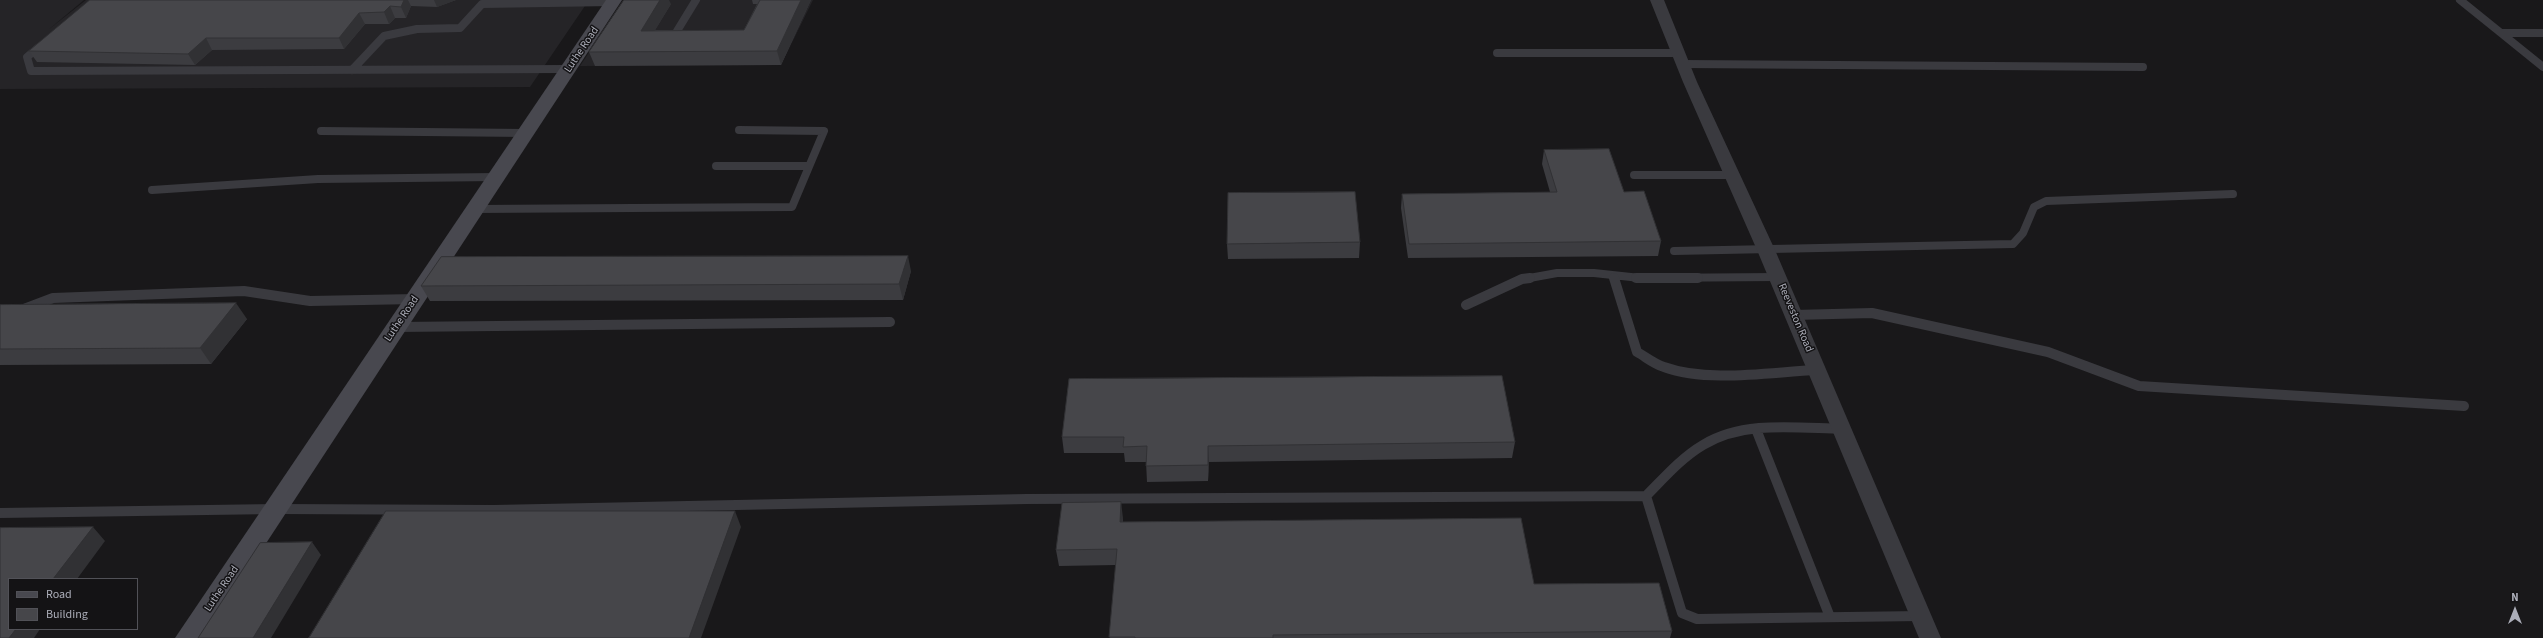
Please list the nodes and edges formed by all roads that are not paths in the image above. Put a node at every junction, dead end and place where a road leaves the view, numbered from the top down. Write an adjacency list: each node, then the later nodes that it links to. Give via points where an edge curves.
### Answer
1 (696, 0): 6 (lane)
2 (1657, 0): 11 (street, Reeveston Road)
3 (2460, 0): 7 (lane)
4 (614, 1): 5 (lane); 14 (street, Luthe Road)
5 (483, 2): 15 (lane, via 460,28 417,29 384,36)
6 (677, 31)
7 (2501, 33): 8 (lane); 13 (lane)
8 (2543, 33)
9 (45, 41): 15 (lane, via 27,57 31,71)
10 (1497, 52): 11 (lane)
11 (1680, 58): 12 (lane); 22 (street, Reeveston Road)
12 (2143, 66)
13 (2543, 67)
14 (568, 69): 15 (lane); 18 (street, Luthe Road)
15 (352, 70)
16 (740, 130): 20 (lane, via 824,131)
17 (321, 131): 18 (lane)
18 (526, 133): 23 (street, Luthe Road)
19 (716, 166): 20 (lane)
20 (809, 166): 26 (lane, via 792,207)
21 (1634, 175): 22 (lane)
22 (1731, 175): 27 (street, Reeveston Road)
23 (497, 177): 24 (lane, via 318,179); 26 (street, Luthe Road)
24 (152, 190)
25 (2233, 194): 27 (lane, via 2046,201 2034,207 2023,233 2013,244)
26 (475, 209): 31 (street, Luthe Road)
27 (1766, 250): 28 (lane); 30 (street, Reeveston Road)
28 (1674, 251)
29 (1614, 276): 30 (lane); 32 (lane, via 1558,273 1522,279); 37 (lane, via 1637,352 1664,368 1687,373)
30 (1778, 277): 34 (street, Reeveston Road)
31 (416, 299): 33 (lane, via 310,301 244,291 53,298); 36 (street, Luthe Road)
32 (1466, 305)
33 (13, 313)
34 (1794, 315): 37 (street, Reeveston Road); 38 (lane, via 1872,314 2048,352 2139,386)
35 (890, 322): 36 (lane)
36 (397, 327): 42 (street, Luthe Road)
37 (1817, 370): 40 (street, Reeveston Road)
38 (2464, 406)
39 (1756, 428): 40 (lane); 41 (lane, via 1748,428 1711,441 1681,462); 45 (lane)
40 (1842, 429): 44 (street, Reeveston Road)
41 (1646, 496): 42 (lane, via 1083,499 502,510); 45 (lane, via 1682,613 1697,619)
42 (276, 509): 43 (lane); 46 (street, Luthe Road)
43 (0, 514)
44 (1921, 616): 45 (lane); 47 (street, Reeveston Road)
45 (1830, 617)
46 (189, 638)
47 (1930, 638)

